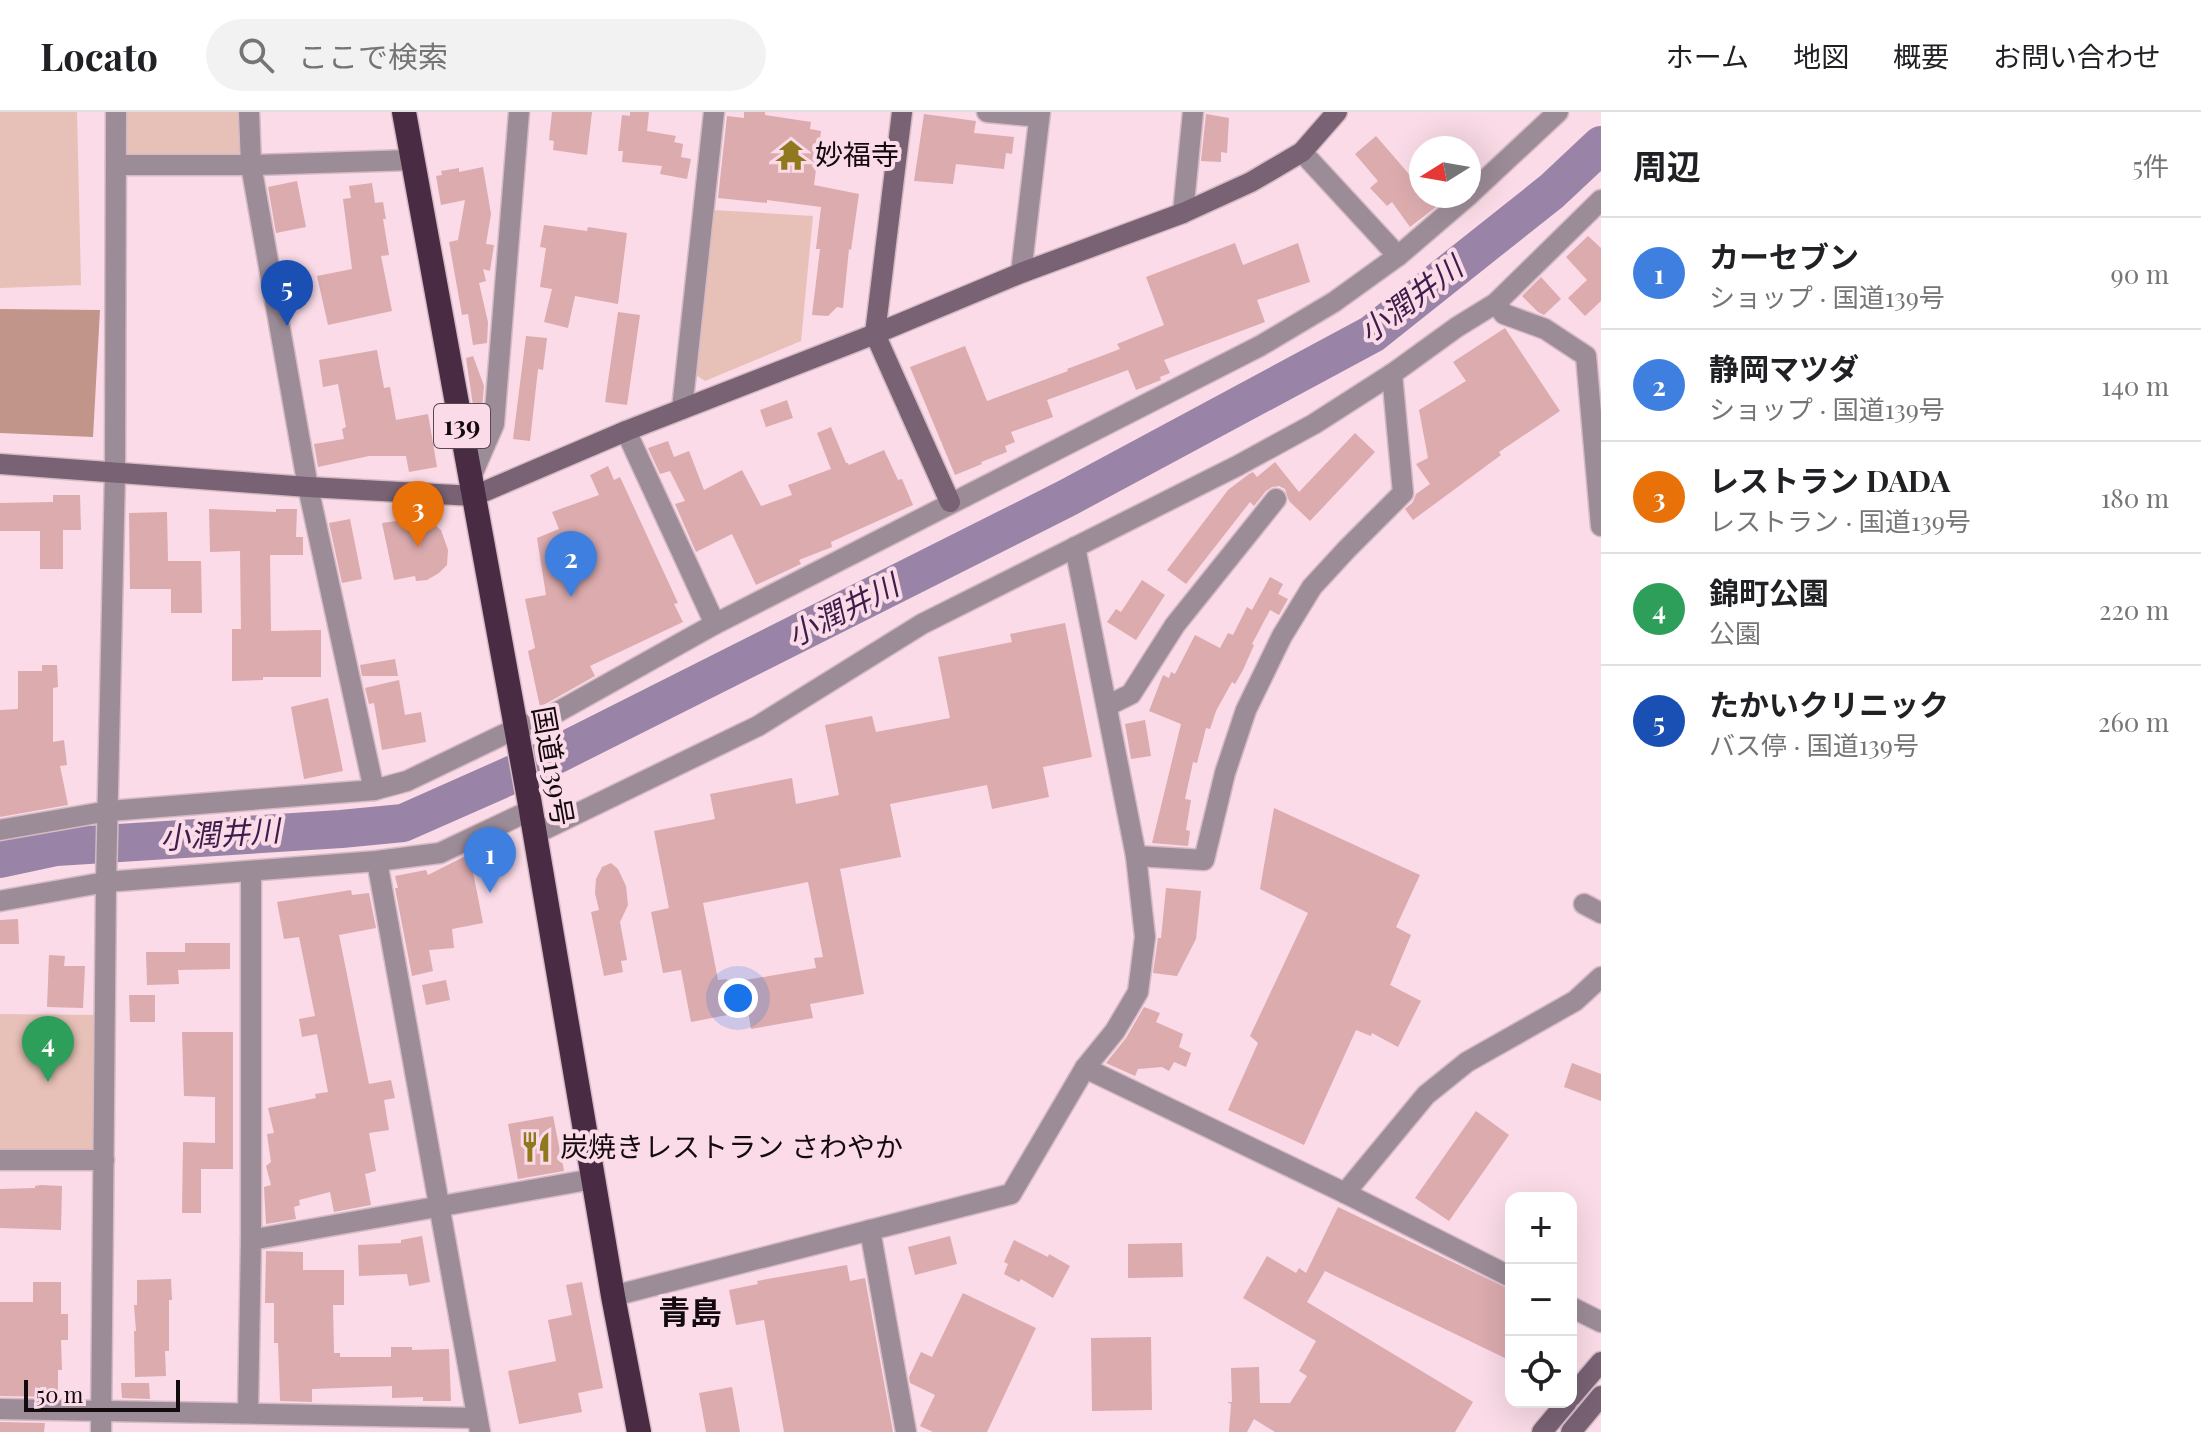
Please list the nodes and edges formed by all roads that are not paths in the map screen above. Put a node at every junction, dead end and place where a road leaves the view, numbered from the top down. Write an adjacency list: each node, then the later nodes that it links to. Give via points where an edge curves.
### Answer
1 (116, 112): 14 (street)
2 (249, 112): 15 (street)
3 (404, 112): 13 (highway, 国道139号 / 139)
4 (519, 112): 29 (street, via 494,424)
5 (714, 112): 25 (street)
6 (902, 112): 23 (street)
7 (987, 112): 11 (street)
8 (1193, 112): 19 (street)
9 (1337, 112): 12 (street)
10 (1558, 112): 16 (street)
11 (1040, 115): 21 (street)
12 (1302, 152): 19 (street); 20 (street)
13 (412, 160): 15 (street); 29 (highway, 国道139号 / 139)
14 (116, 165): 15 (street); 28 (street)
15 (251, 165): 30 (street)
16 (1481, 183)
17 (1601, 200): 22 (street)
18 (1453, 208): 20 (street)
19 (1183, 213): 21 (street)
20 (1398, 256): 32 (street, via 1260,346)
21 (1021, 273): 23 (street)
22 (1496, 303): 24 (street); 33 (street, via 1504,314 1545,329 1586,356)
23 (875, 334): 25 (street); 32 (street)
24 (1392, 374): 34 (street, via 1314,424); 42 (street, via 1403,493 1312,587 1282,636 1246,710 1204,860)
25 (682, 409): 26 (street)
26 (626, 431): 29 (street); 35 (street)
27 (0, 464): 28 (street)
28 (115, 472): 30 (street); 39 (street)
29 (472, 486): 30 (street); 37 (highway, 国道139号 / 139)
30 (308, 487): 38 (street)
31 (1276, 499): 36 (street, via 1175,625 1131,694)
32 (950, 502): 35 (street)
33 (1601, 526)
34 (1075, 547): 36 (street); 40 (street, via 922,624 758,726)
35 (715, 624): 37 (street)
36 (1107, 706): 42 (street)
37 (516, 734): 38 (street); 40 (highway, 国道139号 / 139)
38 (374, 790): 39 (street)
39 (109, 811): 41 (street); 45 (street)
40 (531, 814): 43 (street, via 440,853); 51 (highway, 国道139号 / 139)
41 (0, 830)
42 (1136, 856): 48 (street, via 1145,937 1138,992)
43 (377, 861): 44 (street); 53 (street)
44 (251, 871): 45 (street); 55 (street)
45 (106, 882): 46 (street); 50 (street)
46 (0, 901)
47 (1601, 977): 52 (street, via 1575,1001 1467,1062 1426,1095)
48 (1085, 1068): 52 (street); 54 (street, via 1011,1194)
49 (0, 1160): 50 (street)
50 (104, 1160): 66 (street)
51 (593, 1179): 53 (street); 57 (highway, 国道139号 / 139)
52 (1345, 1193): 56 (street)
53 (439, 1207): 55 (street); 67 (street)
54 (870, 1230): 57 (street); 69 (street)
55 (251, 1240): 65 (street)
56 (1505, 1274)
57 (613, 1296): 68 (highway, 国道139号 / 139)
58 (1577, 1310): 59 (street)
59 (1601, 1322)
60 (1601, 1362): 61 (street)
61 (1577, 1390)
62 (1601, 1396): 71 (street)
63 (1562, 1408): 70 (street)
64 (0, 1409): 66 (street)
65 (248, 1413): 66 (street); 67 (street)
66 (101, 1422)
67 (478, 1425)
68 (639, 1432)
69 (906, 1432)
70 (1542, 1432)
71 (1571, 1432)

